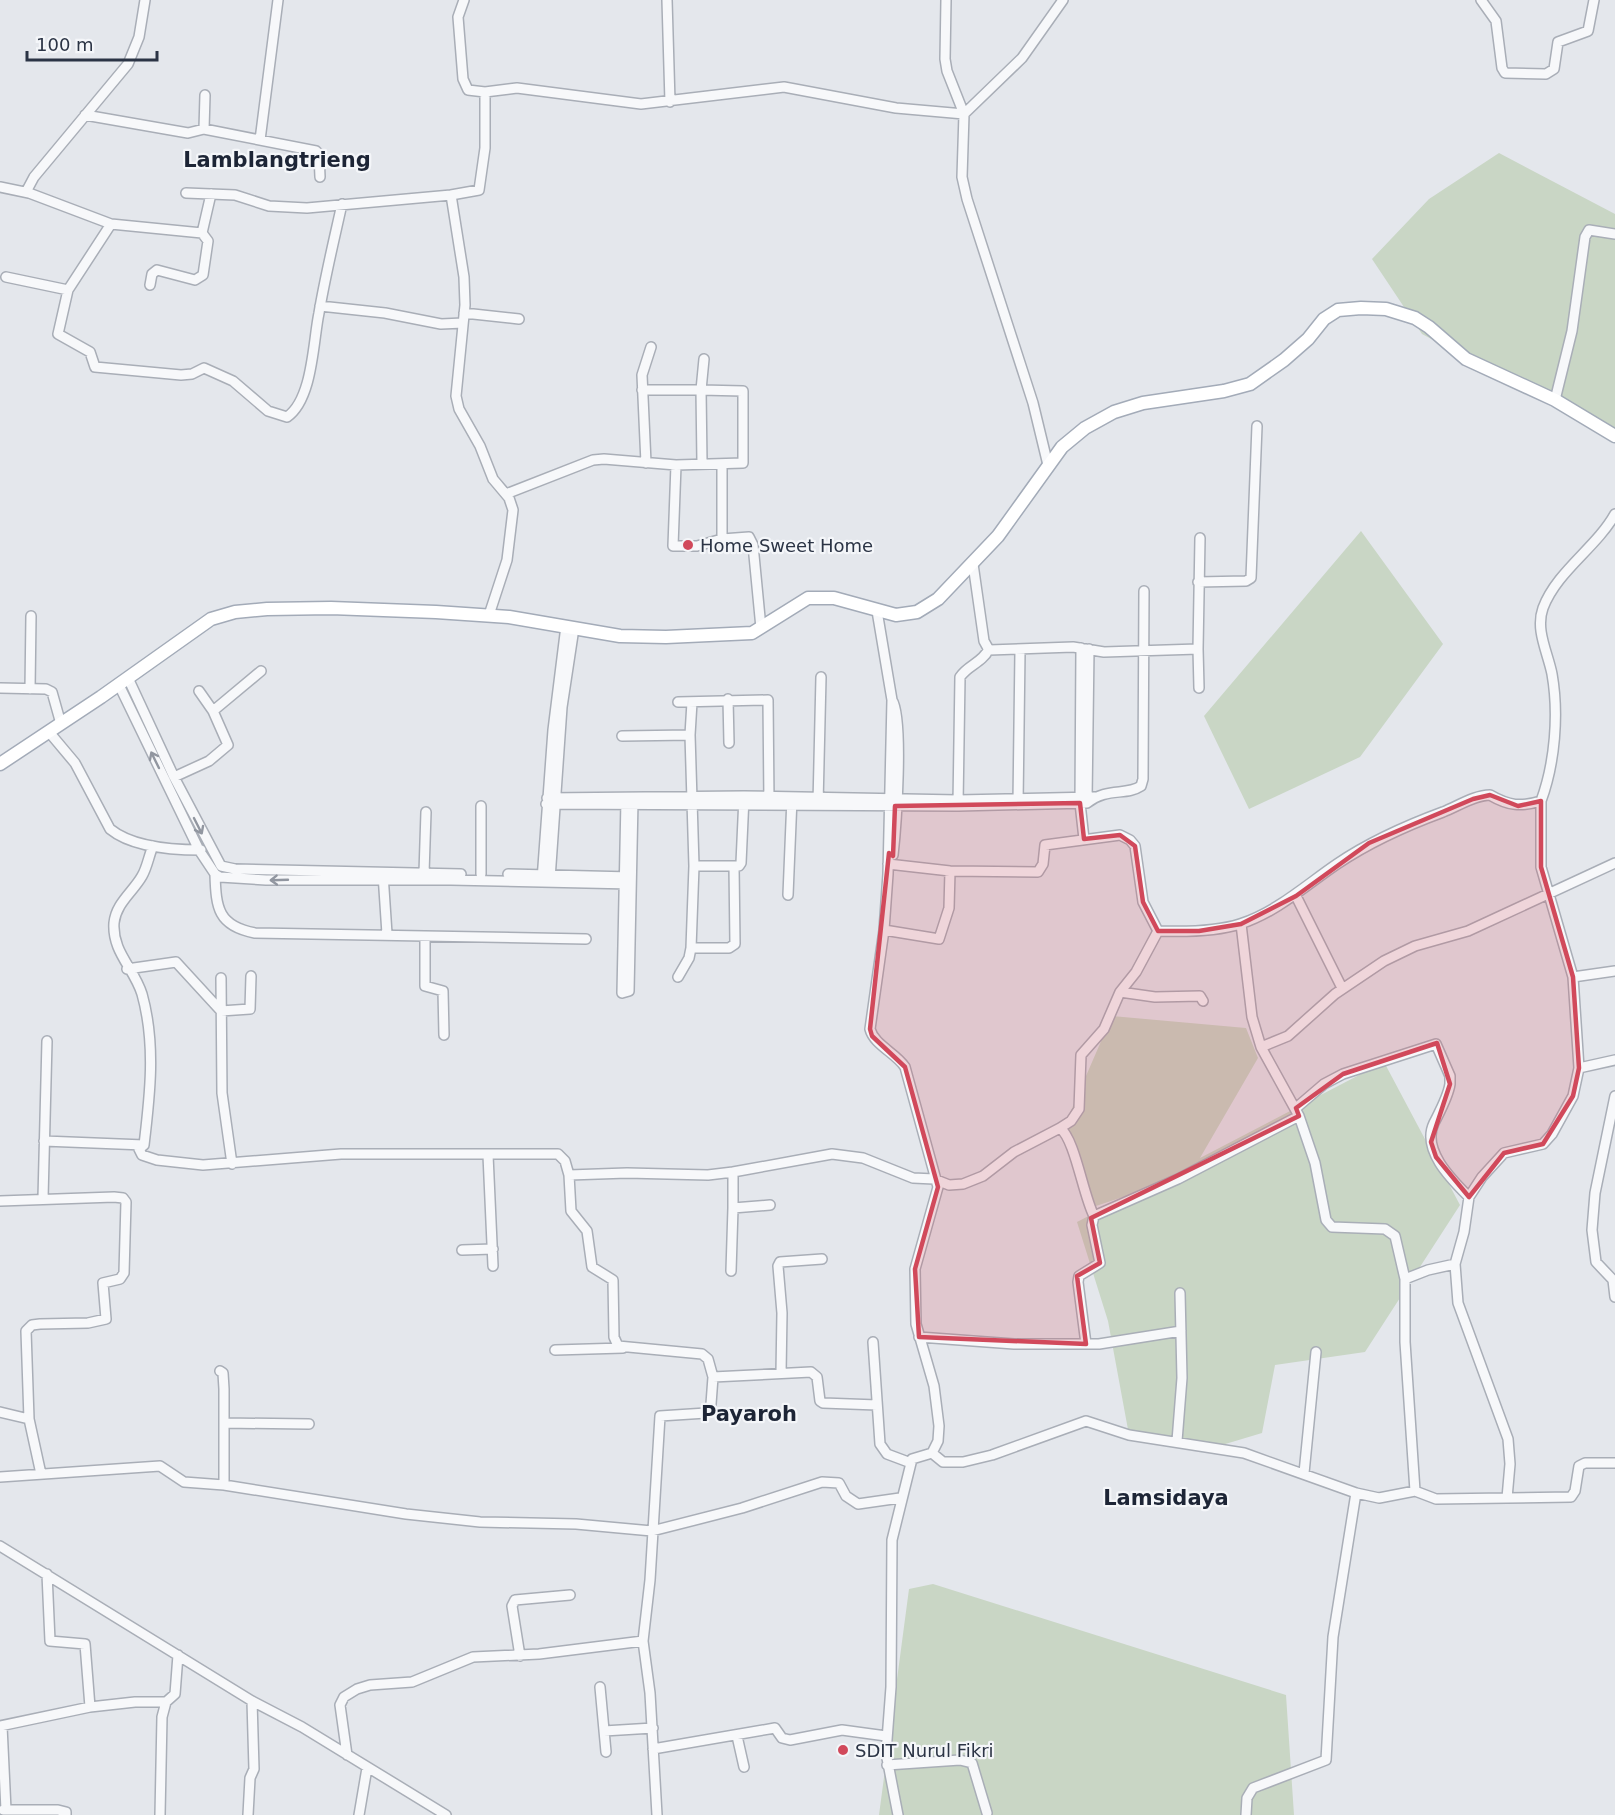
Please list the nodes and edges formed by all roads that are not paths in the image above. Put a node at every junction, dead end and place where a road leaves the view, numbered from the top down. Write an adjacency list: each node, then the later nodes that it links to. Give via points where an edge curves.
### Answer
1 (146, 0): 13 (street, via 140,37 131,58)
2 (278, 0): 15 (street)
3 (464, 0): 9 (street, via 458,17 463,79 468,90)
4 (668, 0): 11 (street)
5 (946, 0): 12 (street, via 947,71)
6 (1063, 0): 12 (street, via 1022,58)
7 (1481, 0): 8 (street, via 1496,21 1505,73 1546,74 1554,69 1558,42 1588,31)
8 (1594, 0)
9 (485, 92): 11 (street, via 517,88 630,104); 21 (street, via 481,186 476,191)
10 (205, 95): 14 (street)
11 (670, 102): 12 (street, via 784,87 896,108)
12 (964, 114): 43 (street, via 962,177 967,200 1034,403)
13 (85, 115): 14 (street, via 188,133); 18 (street)
14 (204, 129): 15 (street)
15 (260, 140): 16 (street, via 316,151)
16 (320, 177)
17 (0, 188): 18 (street)
18 (26, 192): 23 (street)
19 (186, 193): 20 (street)
20 (211, 194): 22 (street, via 235,195 269,206 307,208); 24 (street)
21 (451, 195): 22 (street); 30 (street, via 464,277)
22 (342, 204): 29 (street)
23 (111, 224): 24 (street); 28 (street)
24 (202, 233): 27 (street, via 208,241 203,275 195,280 157,270)
25 (1615, 234): 36 (street, via 1589,230 1585,237 1572,331)
26 (6, 278): 28 (street)
27 (150, 285)
28 (68, 290): 29 (street, via 58,334 90,352 95,367 181,375 204,368 233,381 268,411 288,417 299,403 310,370)
29 (320, 306): 30 (street, via 441,324)
30 (463, 318): 31 (street); 44 (street, via 456,383 459,409 493,479)
31 (519, 319)
32 (651, 347): 34 (street, via 642,375)
33 (704, 360): 35 (street)
34 (642, 390): 35 (street); 39 (street)
35 (701, 390): 40 (street); 41 (street, via 744,391 743,463)
36 (1555, 400): 38 (main road); 43 (main road, via 1466,359 1415,318 1386,309 1338,310 1284,360 1250,384 1114,412 1085,428)
37 (1257, 426): 49 (street, via 1251,578)
38 (1615, 436)
39 (646, 463): 42 (street); 44 (street, via 593,460)
40 (702, 463): 41 (street); 42 (street)
41 (722, 464): 47 (street)
42 (675, 465): 47 (street, via 673,546 698,546)
43 (1048, 465): 48 (main road, via 998,536)
44 (506, 494): 52 (street, via 513,521 507,560)
45 (1615, 514): 88 (street, via 1552,591 1543,608 1541,632 1555,702 1551,763)
46 (1200, 538): 49 (street)
47 (722, 539): 55 (street, via 749,537 753,545)
48 (973, 564): 51 (main road, via 938,599 917,612 896,615); 56 (street, via 984,641)
49 (1198, 582): 58 (street)
50 (1144, 591): 60 (street)
51 (877, 611): 55 (main road, via 834,598 808,598); 89 (street, via 892,700)
52 (489, 615): 54 (main road); 63 (main road, via 331,608 235,612 211,619)
53 (31, 616): 66 (street)
54 (570, 627): 55 (main road, via 620,636 666,637 712,637 752,633); 84 (street)
55 (761, 628)
56 (989, 649): 59 (street); 90 (street, via 984,659 960,676)
57 (1085, 649): 59 (street); 60 (street); 79 (street)
58 (1198, 649): 60 (street); 65 (street)
59 (1020, 651): 87 (street)
60 (1144, 652): 79 (street, via 1141,786)
61 (261, 671): 71 (street)
62 (821, 677): 86 (street)
63 (123, 682): 72 (main road); 78 (street); 96 (street, one-way to 63)
64 (0, 688): 66 (street)
65 (1199, 688)
66 (30, 689): 72 (street, via 52,692)
67 (199, 691): 71 (street)
68 (728, 699): 70 (street); 76 (street); 83 (street, via 768,700)
69 (678, 702): 70 (street)
70 (692, 702): 74 (street)
71 (213, 711): 78 (street, via 228,745 209,761)
72 (61, 724): 73 (main road)
73 (49, 732): 77 (main road); 94 (street, via 75,763 110,829)
74 (690, 735): 75 (street); 81 (street)
75 (622, 736)
76 (729, 743)
77 (0, 764)
78 (174, 777): 95 (street, one-way to 95)
79 (1086, 799): 87 (street); 93 (street)
80 (630, 800): 81 (street); 84 (street); 107 (street)
81 (693, 800): 82 (street); 99 (street)
82 (745, 800): 83 (street); 100 (street, via 741,863)
83 (769, 800): 85 (street)
84 (550, 801): 106 (street)
85 (792, 801): 86 (street); 109 (street)
86 (818, 801): 89 (street)
87 (1018, 801): 90 (street)
88 (1541, 801): 108 (street, via 1541,867); 110 (street, via 1511,806 1490,795 1483,796 1397,828 1336,864)
89 (892, 802): 90 (street); 98 (street)
90 (958, 803)
91 (482, 807): 104 (street)
92 (426, 812): 102 (street)
93 (1084, 839): 101 (street, via 1045,845 1038,872); 113 (street, via 1120,835 1130,840 1137,856 1143,902)
94 (153, 846): 96 (street); 118 (street, via 143,875 118,908 114,921)
95 (210, 849): 96 (street); 105 (street, via 225,868)
96 (199, 850): 103 (street)
97 (1615, 863): 108 (street)
98 (888, 864): 101 (street); 112 (street)
99 (694, 866): 100 (street); 117 (street)
100 (734, 866): 117 (street, via 735,944 729,948)
101 (950, 871): 112 (street, via 949,908 939,939)
102 (424, 873): 104 (street); 105 (street)
103 (214, 874): 105 (street, one-way to 103, via 266,880 220,878); 114 (street, via 220,913 241,930 274,934)
104 (481, 874): 106 (street)
105 (383, 876): 106 (street); 114 (street)
106 (546, 879): 107 (street)
107 (627, 880): 107 (street, via 629,991 622,993)
108 (1548, 893): 122 (street); 124 (street, via 1468,932 1415,946)
109 (788, 895)
110 (1296, 896): 111 (street); 124 (street)
111 (1241, 924): 113 (street, via 1198,931); 130 (street, via 1252,1017)
112 (884, 930): 142 (street, via 870,1029 872,1036 905,1067)
113 (1158, 931): 125 (street)
114 (387, 934): 115 (street)
115 (425, 936): 116 (street); 128 (street, via 425,986 442,991)
116 (586, 939)
117 (691, 948): 121 (street)
118 (127, 969): 127 (street, via 176,962); 137 (street, via 142,995 151,1046)
119 (1615, 971): 122 (street)
120 (251, 976): 127 (street, via 250,1009)
121 (678, 977)
122 (1574, 977): 132 (street)
123 (221, 978): 127 (street)
124 (1342, 988): 130 (street, via 1288,1036)
125 (1120, 993): 126 (street, via 1200,996); 135 (street, via 1104,1029 1081,1055 1079,1109)
126 (1203, 1001)
127 (221, 1011): 139 (street, via 222,1092)
128 (444, 1035)
129 (47, 1041): 136 (street)
130 (1261, 1047): 134 (street)
131 (1615, 1060): 132 (street)
132 (1579, 1068): 143 (street, via 1573,1096 1552,1134 1543,1144 1504,1153)
133 (1615, 1096): 157 (street, via 1595,1193 1592,1230 1596,1262 1613,1280)
134 (1298, 1112): 143 (street, via 1324,1084 1343,1074 1436,1044 1450,1084 1431,1129 1431,1142 1436,1157); 148 (street, via 1178,1179); 155 (street, via 1315,1163 1328,1224 1391,1232)
135 (1060, 1128): 142 (street, via 1014,1152 983,1176 949,1185); 148 (street, via 1072,1148)
136 (44, 1141): 137 (street); 144 (street)
137 (144, 1145): 139 (street, via 139,1149 142,1155 157,1160)
138 (488, 1155): 139 (street, via 341,1154); 141 (street, via 558,1154); 149 (street)
139 (232, 1164)
140 (733, 1172): 141 (street); 142 (street, via 832,1154 863,1158 913,1178); 147 (street)
141 (569, 1175): 162 (street, via 571,1211 587,1231 592,1267 613,1280 614,1338)
142 (934, 1179): 159 (street, via 938,1190 915,1269)
143 (1469, 1197): 152 (street)
144 (43, 1198): 145 (street); 170 (street, via 125,1199 124,1273 120,1279 104,1283 106,1319 40,1324 26,1330)
145 (0, 1201)
146 (770, 1205): 147 (street)
147 (734, 1208): 154 (street)
148 (1094, 1216): 161 (street, via 1092,1225 1100,1263 1079,1276 1078,1282)
149 (493, 1249): 150 (street); 153 (street)
150 (462, 1250)
151 (822, 1259): 166 (street, via 780,1262 778,1266)
152 (1455, 1264): 155 (street); 184 (street, via 1458,1303 1508,1439)
153 (493, 1266)
154 (731, 1271)
155 (1405, 1279): 181 (street)
156 (1180, 1293): 158 (street)
157 (1615, 1297)
158 (1181, 1331): 161 (street, via 1139,1340); 173 (street)
159 (919, 1337): 161 (street, via 1014,1344); 174 (street, via 934,1386 939,1426)
160 (873, 1341): 168 (street)
161 (1086, 1344)
162 (623, 1348): 163 (street); 167 (street, via 702,1354 708,1359)
163 (555, 1350)
164 (1316, 1352): 177 (street)
165 (220, 1371): 171 (street)
166 (781, 1373): 167 (street); 168 (street, via 816,1374 823,1404)
167 (713, 1377): 185 (street, via 711,1404 706,1413 660,1416)
168 (877, 1405): 175 (street, via 882,1449 911,1463)
169 (0, 1412): 170 (street)
170 (29, 1419): 178 (street)
171 (224, 1423): 172 (street); 180 (street)
172 (309, 1424)
173 (1178, 1441): 174 (street, via 1129,1435 1086,1421 971,1461 943,1462); 177 (street, via 1244,1453)
174 (932, 1453): 175 (street)
175 (912, 1459): 183 (street)
176 (1615, 1463): 184 (street, via 1579,1466 1571,1497)
177 (1304, 1473): 182 (street)
178 (41, 1474): 179 (street); 180 (street, via 160,1466 184,1482)
179 (0, 1477)
180 (224, 1485): 185 (street, via 480,1522 576,1524)
181 (1415, 1491): 182 (street, via 1379,1498); 184 (street, via 1436,1499)
182 (1356, 1493): 216 (street, via 1333,1636 1326,1760 1254,1788 1247,1798)
183 (900, 1498): 185 (street, via 858,1504 846,1496 839,1483 830,1481); 200 (street, via 892,1540 891,1687)
184 (1507, 1498)
185 (652, 1531): 189 (street)
186 (0, 1546): 187 (street)
187 (47, 1574): 190 (street); 195 (street, via 50,1641 85,1644)
188 (570, 1595): 191 (street, via 515,1600 512,1606)
189 (643, 1641): 191 (street); 197 (street)
190 (178, 1655): 193 (street); 194 (street, via 175,1694)
191 (520, 1656): 203 (street, via 473,1657 412,1682 357,1689 344,1697 340,1705)
192 (600, 1686): 198 (street)
193 (252, 1701): 203 (street); 211 (street, via 254,1769)
194 (166, 1702): 195 (street); 210 (street, via 161,1729)
195 (90, 1707): 196 (street)
196 (1, 1726): 207 (street)
197 (653, 1728): 198 (street); 201 (street)
198 (604, 1731): 202 (street)
199 (737, 1736): 200 (street, via 775,1728 782,1738 790,1740 842,1730); 201 (street); 206 (street)
200 (886, 1736): 204 (street)
201 (653, 1749): 214 (street)
202 (606, 1752)
203 (347, 1755): 205 (street)
204 (887, 1765): 208 (street, via 960,1760 972,1763); 215 (street)
205 (367, 1767): 212 (street); 213 (street)
206 (744, 1767)
207 (3, 1810): 209 (street, via 58,1810)
208 (987, 1813)
209 (66, 1815)
210 (160, 1815)
211 (248, 1815)
212 (359, 1815)
213 (446, 1815)
214 (657, 1815)
215 (897, 1815)
216 (1246, 1815)

